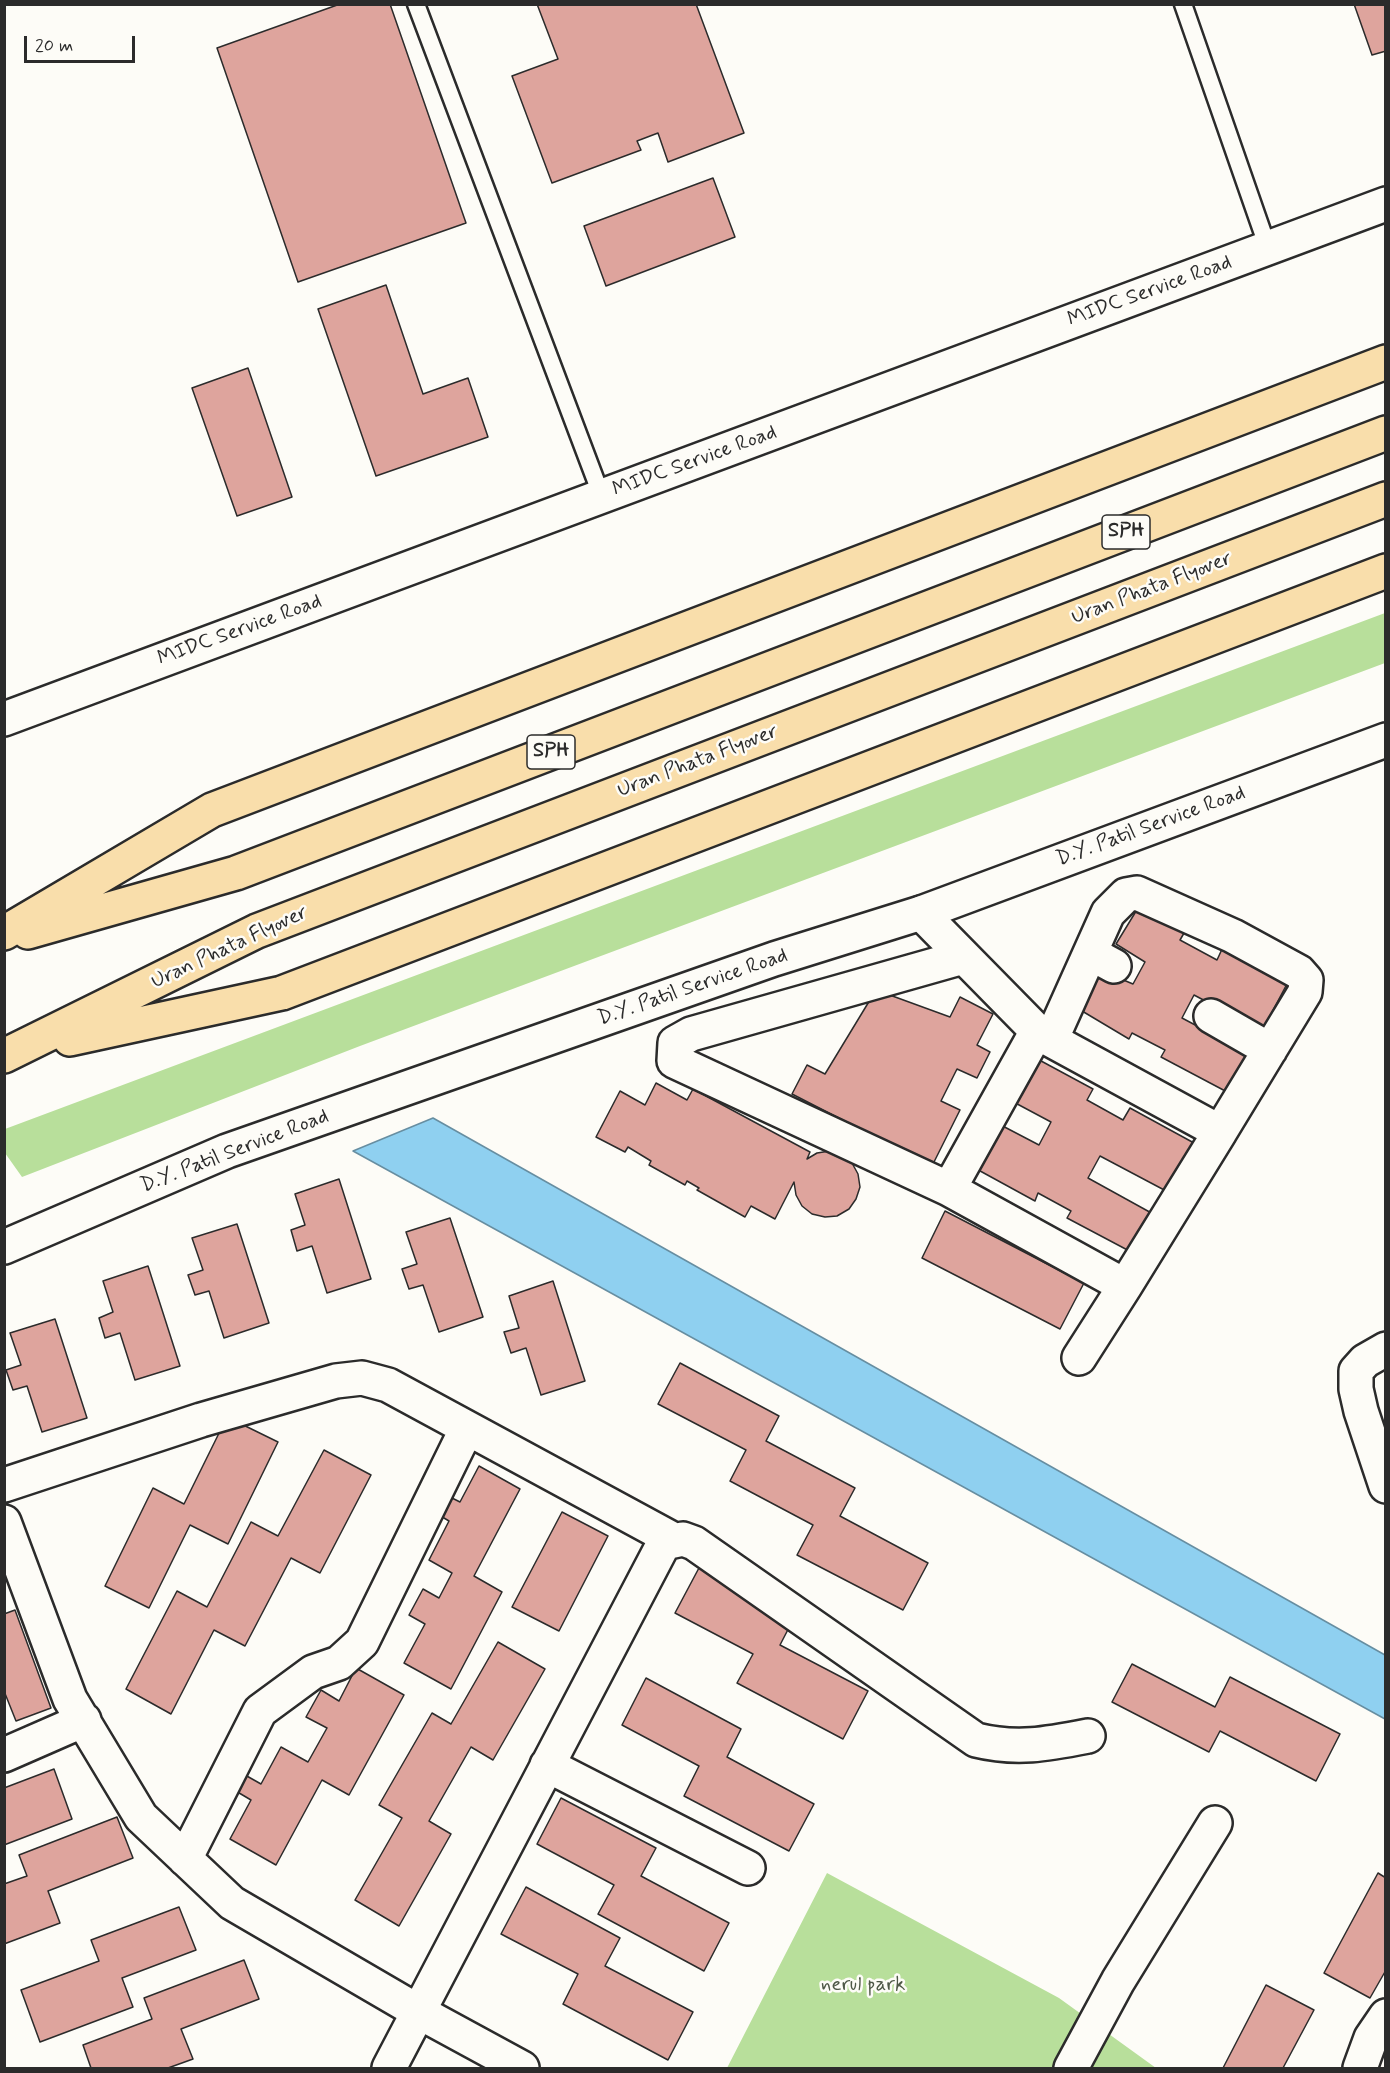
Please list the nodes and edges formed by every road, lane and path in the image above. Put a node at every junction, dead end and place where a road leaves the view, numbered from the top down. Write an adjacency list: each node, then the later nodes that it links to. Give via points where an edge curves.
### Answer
1 (416, 4): 7 (lane)
2 (1183, 4): 4 (lane)
3 (1386, 204): 4 (street, MIDC Service Road)
4 (1268, 248): 7 (street, MIDC Service Road)
5 (1386, 362): 13 (highway, via 212,810)
6 (1386, 433): 14 (highway, SPH, via 236,873)
7 (602, 496): 10 (street, MIDC Service Road)
8 (1386, 500): 19 (highway, Uran Phata Flyover, via 258,931)
9 (1386, 571): 19 (highway, via 282,993)
10 (4, 719)
11 (1386, 740): 12 (street, D.Y. Patil Service Road)
12 (921, 913): 15 (street); 22 (street, D.Y. Patil Service Road, via 774,959 227,1151)
13 (4, 933)
14 (4, 939)
15 (963, 957): 17 (street); 21 (street, via 691,1034 675,1043 674,1061)
16 (1211, 1016): 18 (street)
17 (1044, 1036): 18 (street, via 1102,959 1108,913 1126,895 1137,893 1233,936 1299,972 1306,980 1305,992); 20 (street); 21 (street)
18 (1270, 1050): 20 (street)
19 (13, 1053)
20 (1220, 1132): 23 (street)
21 (949, 1189): 23 (street)
22 (4, 1247)
23 (1125, 1286): 25 (street)
24 (1386, 1348): 28 (street, via 1356,1371 1356,1389)
25 (1079, 1358)
26 (467, 1428): 27 (street, via 388,1386 362,1378 336,1381 201,1420); 30 (street); 36 (street, via 362,1642 339,1663 313,1672 260,1711)
27 (4, 1485)
28 (1386, 1486)
29 (4, 1522): 31 (street, via 70,1699)
30 (674, 1540): 32 (street, via 694,1543 976,1740 1030,1746); 34 (street, via 664,1543 656,1557)
31 (84, 1720): 33 (street); 36 (street, via 141,1817)
32 (1088, 1736)
33 (4, 1755)
34 (548, 1765): 37 (street); 38 (street)
35 (1215, 1822): 42 (street, via 1118,1981)
36 (185, 1859): 38 (street, via 232,1903)
37 (748, 1868)
38 (419, 2013): 40 (street); 41 (street)
39 (1386, 2016): 43 (street, via 1371,2038)
40 (389, 2068)
41 (522, 2068)
42 (1071, 2068)
43 (1360, 2068)

